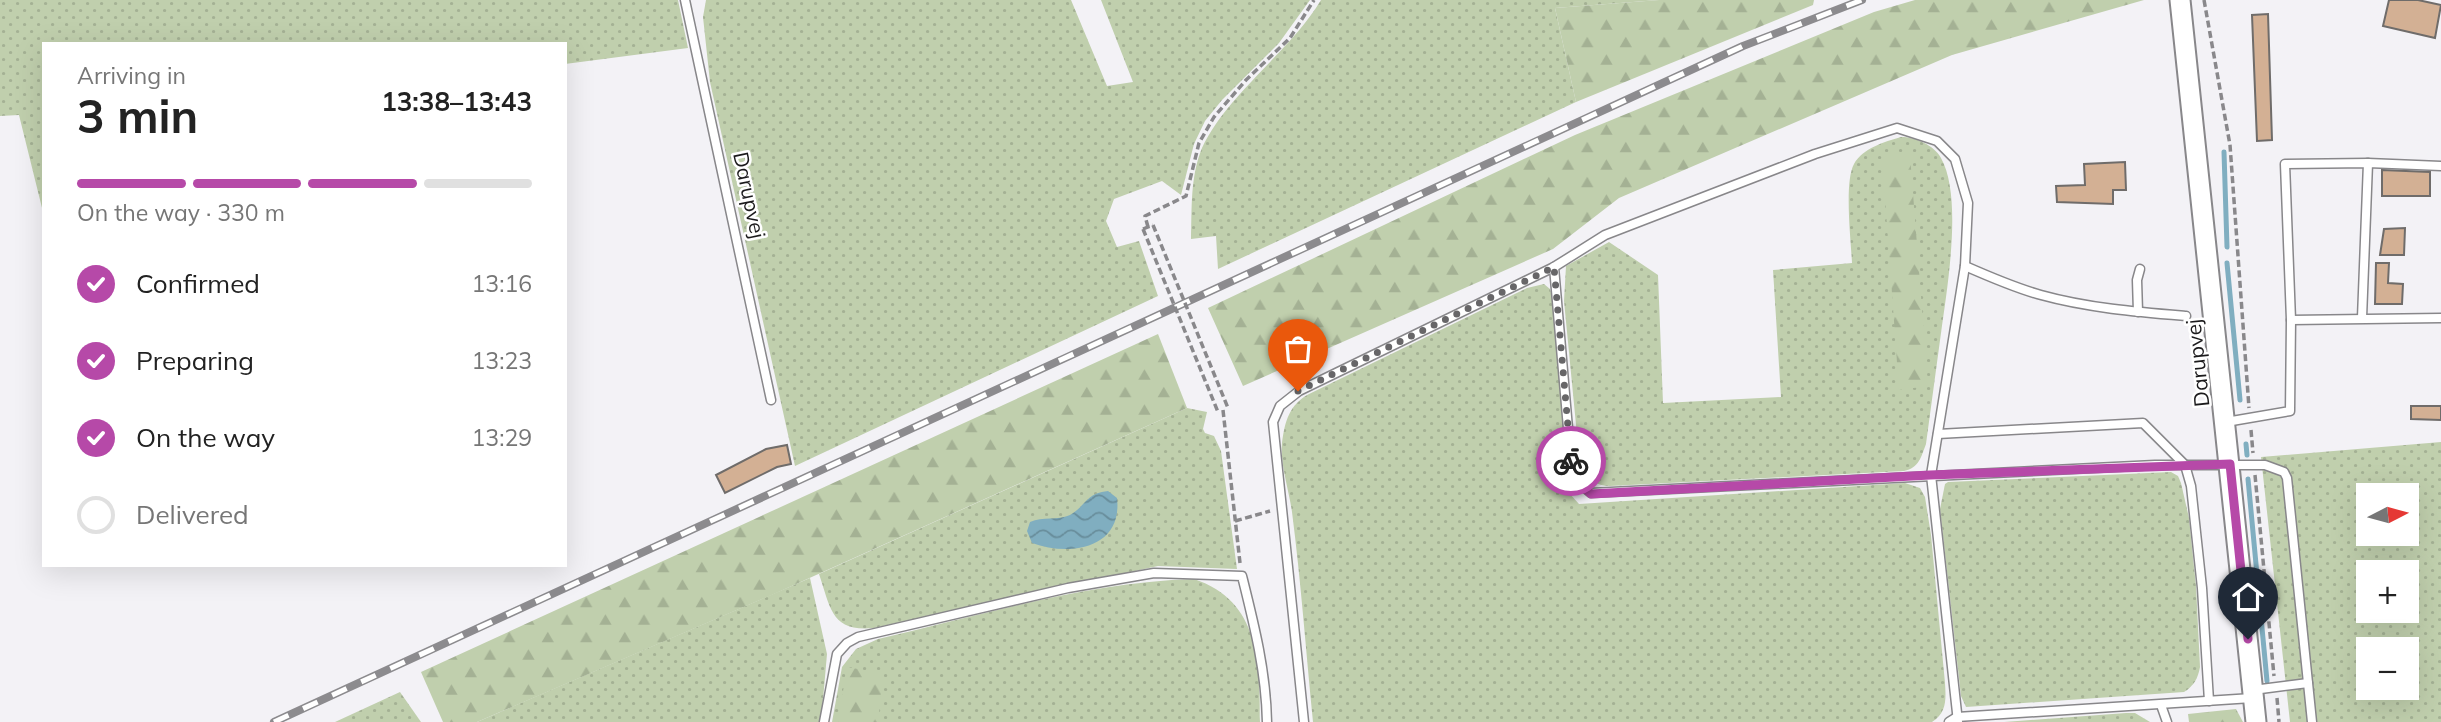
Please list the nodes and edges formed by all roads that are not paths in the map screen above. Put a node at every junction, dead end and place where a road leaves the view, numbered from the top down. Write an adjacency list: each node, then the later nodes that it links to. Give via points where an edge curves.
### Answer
1 (685, 0): 13 (lane, Darupvej)
2 (2180, 0): 14 (street, Darupvej)
3 (2368, 163): 4 (lane); 10 (lane); 12 (lane, via 2285,164)
4 (2441, 166)
5 (1965, 266): 6 (lane, via 1968,202 1955,159 1937,141 1897,128 1605,235); 8 (lane, via 2042,295); 15 (lane)
6 (1554, 267): 18 (lane, via 1571,463 1579,483 1591,494); 26 (lane, via 1298,391 1280,406 1273,422)
7 (2140, 269): 8 (lane)
8 (2138, 312): 9 (lane)
9 (2186, 316)
10 (2362, 318): 11 (lane); 12 (lane)
11 (2441, 318)
12 (2291, 320): 14 (lane, via 2290,411)
13 (771, 400)
14 (2226, 422): 16 (street, Darupvej)
15 (1938, 434): 17 (lane, via 2143,422); 18 (lane)
16 (2230, 464): 17 (lane); 19 (lane, via 2276,468 2287,478); 20 (street, Darupvej)
17 (2185, 465): 18 (lane); 21 (lane, via 2202,588)
18 (1930, 475): 23 (lane)
19 (2308, 682): 20 (lane); 29 (lane)
20 (2253, 694): 21 (lane); 28 (street, Darupvej)
21 (2209, 701): 22 (lane)
22 (2161, 705): 23 (lane); 27 (lane)
23 (1954, 720)
24 (824, 722): 25 (lane, via 837,654 858,637 1068,588 1154,573 1242,576 1258,639)
25 (1266, 722)
26 (1304, 722)
27 (2168, 722)
28 (2256, 722)
29 (2312, 722)

